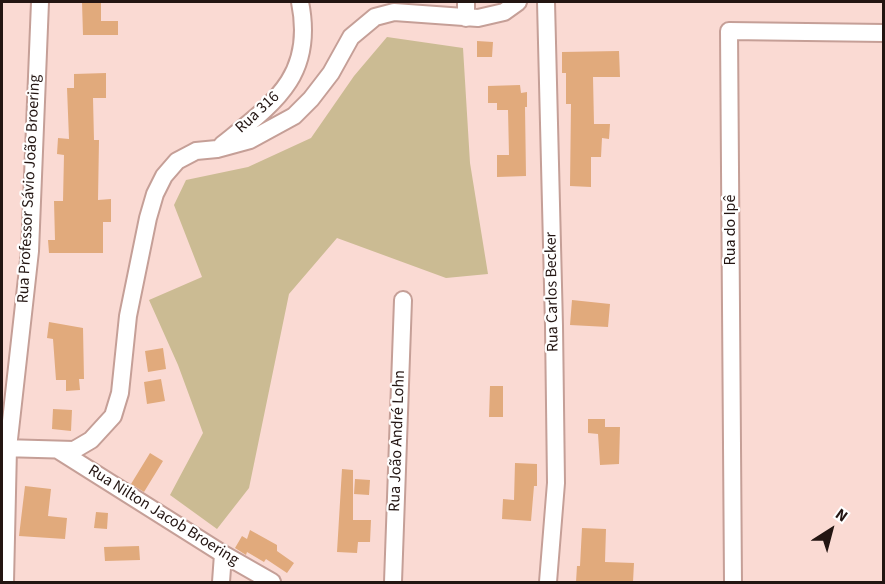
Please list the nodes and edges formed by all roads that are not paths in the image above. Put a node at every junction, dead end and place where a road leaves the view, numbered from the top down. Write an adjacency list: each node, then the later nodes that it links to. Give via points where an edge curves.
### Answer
1 (40, 2): 9 (street, Rua Professor Sávio João Broering, via 30,251)
2 (300, 2): 7 (street, Rua 316, via 304,37 300,62 289,84 270,106)
3 (518, 2): 5 (street, via 496,15 478,18)
4 (546, 2): 16 (street, Rua Carlos Becker, via 556,483)
5 (466, 10): 7 (street, via 394,12 375,17 351,37 331,73 294,116 250,140)
6 (884, 33): 17 (street, Rua do Ipê, via 729,32)
7 (217, 150): 10 (street, via 196,151 177,161 164,176 155,194 133,286 120,393 112,416 83,445 74,450)
8 (403, 300): 15 (street, Rua João André Lohn)
9 (4, 448): 10 (street); 12 (street, Rua Professor Sávio João Broering)
10 (56, 448): 11 (street, Rua Nilton Jacob Broering)
11 (223, 554): 13 (street); 14 (street, Rua Nilton Jacob Broering)
12 (5, 582)
13 (221, 582)
14 (272, 582)
15 (393, 582)
16 (548, 582)
17 (733, 582)

